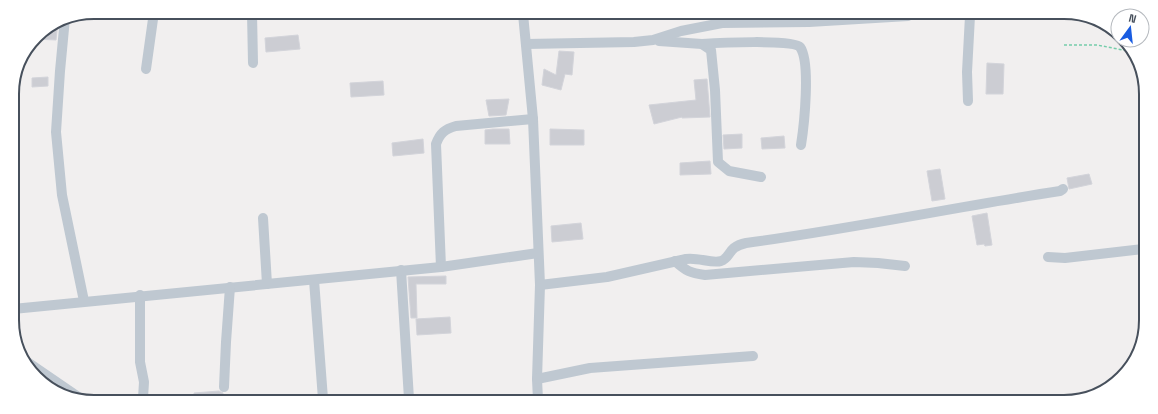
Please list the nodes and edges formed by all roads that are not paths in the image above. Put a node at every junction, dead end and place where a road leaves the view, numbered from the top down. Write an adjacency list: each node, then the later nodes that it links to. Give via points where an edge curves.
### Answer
1 (153, 19): 11 (street)
2 (252, 19): 10 (street)
3 (524, 19): 8 (street)
4 (859, 19): 7 (street, via 722,24 681,31)
5 (970, 19): 12 (street)
6 (65, 25): 30 (street, via 56,132 62,195)
7 (653, 40): 8 (street); 9 (street)
8 (526, 44): 13 (street)
9 (702, 44): 14 (street, via 777,43 800,47 805,70 805,109); 15 (street, via 711,50 714,67 718,162 729,171)
10 (253, 63)
11 (146, 69)
12 (968, 101)
13 (533, 119): 19 (street); 23 (street, via 456,126 439,135 436,144)
14 (801, 145)
15 (761, 177)
16 (1063, 189): 21 (street, via 1060,192 746,243 733,248 722,261 695,258)
17 (263, 218): 26 (street)
18 (1139, 250): 20 (street, via 1071,258)
19 (538, 253): 23 (street); 27 (street)
20 (1048, 257)
21 (675, 261): 22 (street, via 690,273 705,275 854,262); 27 (street, via 607,277)
22 (905, 266)
23 (441, 267): 24 (street)
24 (401, 270): 25 (street); 39 (street)
25 (314, 280): 26 (street); 38 (street)
26 (267, 284): 28 (street)
27 (540, 285): 34 (street)
28 (230, 287): 29 (street); 35 (street)
29 (140, 295): 30 (street); 37 (street, via 140,362 144,382)
30 (84, 301): 31 (street)
31 (19, 308)
32 (753, 356): 34 (street, via 590,368)
33 (39, 370): 36 (street)
34 (537, 379): 40 (street)
35 (224, 387)
36 (69, 391)
37 (143, 395)
38 (324, 395)
39 (409, 395)
40 (538, 395)

